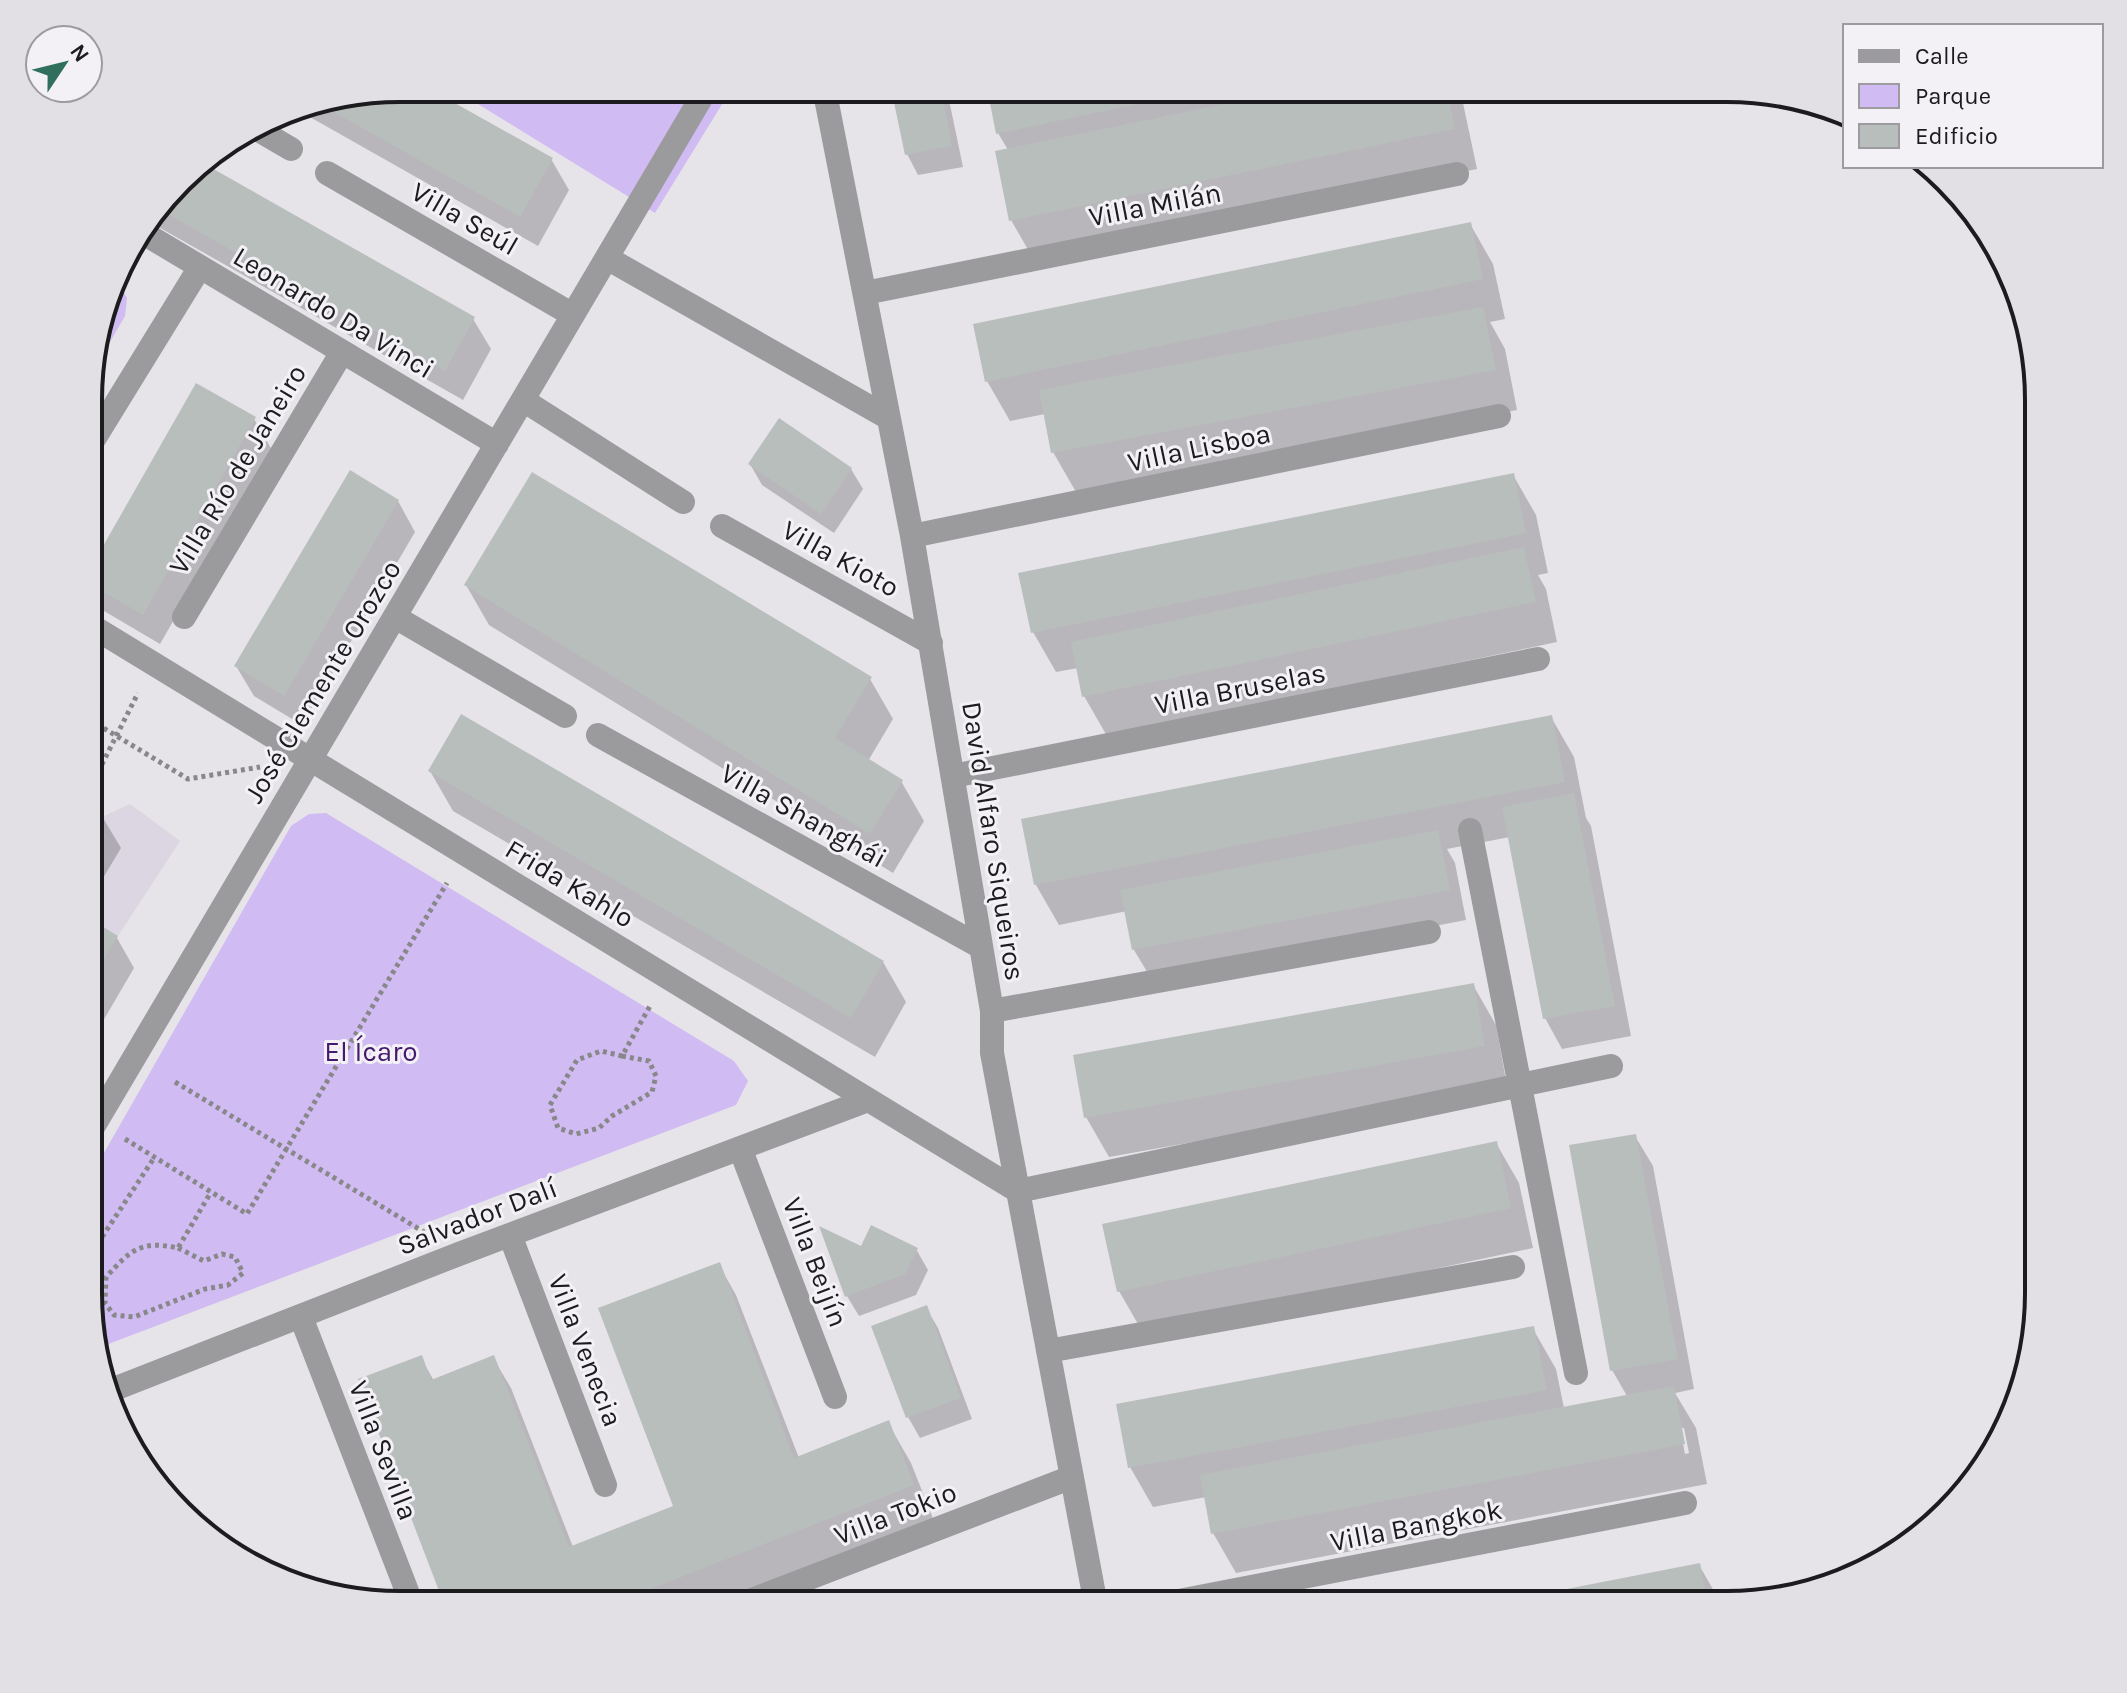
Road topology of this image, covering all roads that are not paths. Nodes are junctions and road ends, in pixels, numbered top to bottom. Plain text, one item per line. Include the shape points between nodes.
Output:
1 (691, 102) edge
2 (827, 102) edge
3 (266, 134) edge
4 (291, 149) dead end
5 (327, 173) dead end
6 (1457, 174) dead end
7 (150, 237) edge
8 (607, 258) junction
9 (200, 267) junction
10 (865, 293) junction
11 (573, 315) junction
12 (342, 352) junction
13 (523, 400) junction
14 (1499, 416) dead end
15 (887, 417) junction
16 (102, 426) edge
17 (497, 444) junction
18 (683, 502) dead end
19 (722, 526) dead end
20 (912, 536) junction
21 (184, 617) dead end
22 (395, 617) junction
23 (102, 632) edge
24 (931, 643) junction
25 (1538, 659) dead end
26 (565, 716) dead end
27 (598, 735) dead end
28 (310, 759) junction
29 (953, 776) junction
30 (1470, 830) dead end
31 (1429, 932) dead end
32 (981, 947) junction
33 (992, 1011) junction
34 (1611, 1066) dead end
35 (1520, 1085) junction
36 (868, 1100) junction
37 (102, 1113) edge
38 (740, 1148) junction
39 (1018, 1191) junction
40 (510, 1235) junction
41 (1513, 1267) dead end
42 (301, 1317) junction
43 (1048, 1351) junction
44 (1576, 1373) dead end
45 (118, 1388) edge
46 (835, 1397) dead end
47 (1072, 1477) junction
48 (605, 1485) dead end
49 (1685, 1503) dead end
50 (407, 1591) edge
51 (775, 1591) edge
52 (1093, 1591) edge
53 (1230, 1591) edge

1 - 8 street, José Clemente Orozco
2 - 10 street, David Alfaro Siqueiros
3 - 4 street
5 - 11 street, Villa Seúl
6 - 10 street, Villa Milán
7 - 9 street, Leonardo Da Vinci
8 - 11 street, José Clemente Orozco
8 - 15 street
9 - 12 street, Leonardo Da Vinci
9 - 16 street
10 - 15 street, David Alfaro Siqueiros
11 - 13 street, José Clemente Orozco
12 - 17 street, Leonardo Da Vinci
12 - 21 street, Villa Río de Janeiro
13 - 17 street, José Clemente Orozco
13 - 18 street
14 - 20 street, Villa Lisboa
15 - 20 street, David Alfaro Siqueiros
17 - 22 street, José Clemente Orozco
19 - 24 street, Villa Kioto
20 - 24 street, David Alfaro Siqueiros
22 - 26 street
22 - 28 street, José Clemente Orozco
23 - 28 street, Frida Kahlo
24 - 29 street, David Alfaro Siqueiros
25 - 29 street, Villa Bruselas
27 - 32 street, Villa Shanghái
28 - 36 street, Frida Kahlo
28 - 37 street, José Clemente Orozco
29 - 32 street, David Alfaro Siqueiros
30 - 35 street
31 - 33 street
32 - 33 street, David Alfaro Siqueiros
33 - 39 street, David Alfaro Siqueiros via 992,1053
34 - 35 street
35 - 39 street
35 - 44 street
36 - 38 street, Salvador Dalí
36 - 39 street, Frida Kahlo
38 - 40 street, Salvador Dalí
38 - 46 street, Villa Beijín
39 - 43 street, David Alfaro Siqueiros
40 - 42 street, Salvador Dalí
40 - 48 street, Villa Venecia
41 - 43 street
42 - 45 street, Salvador Dalí
42 - 50 street, Villa Sevilla
43 - 47 street, David Alfaro Siqueiros
47 - 51 street, Villa Tokio
47 - 52 street, David Alfaro Siqueiros
49 - 53 street, Villa Bangkok

